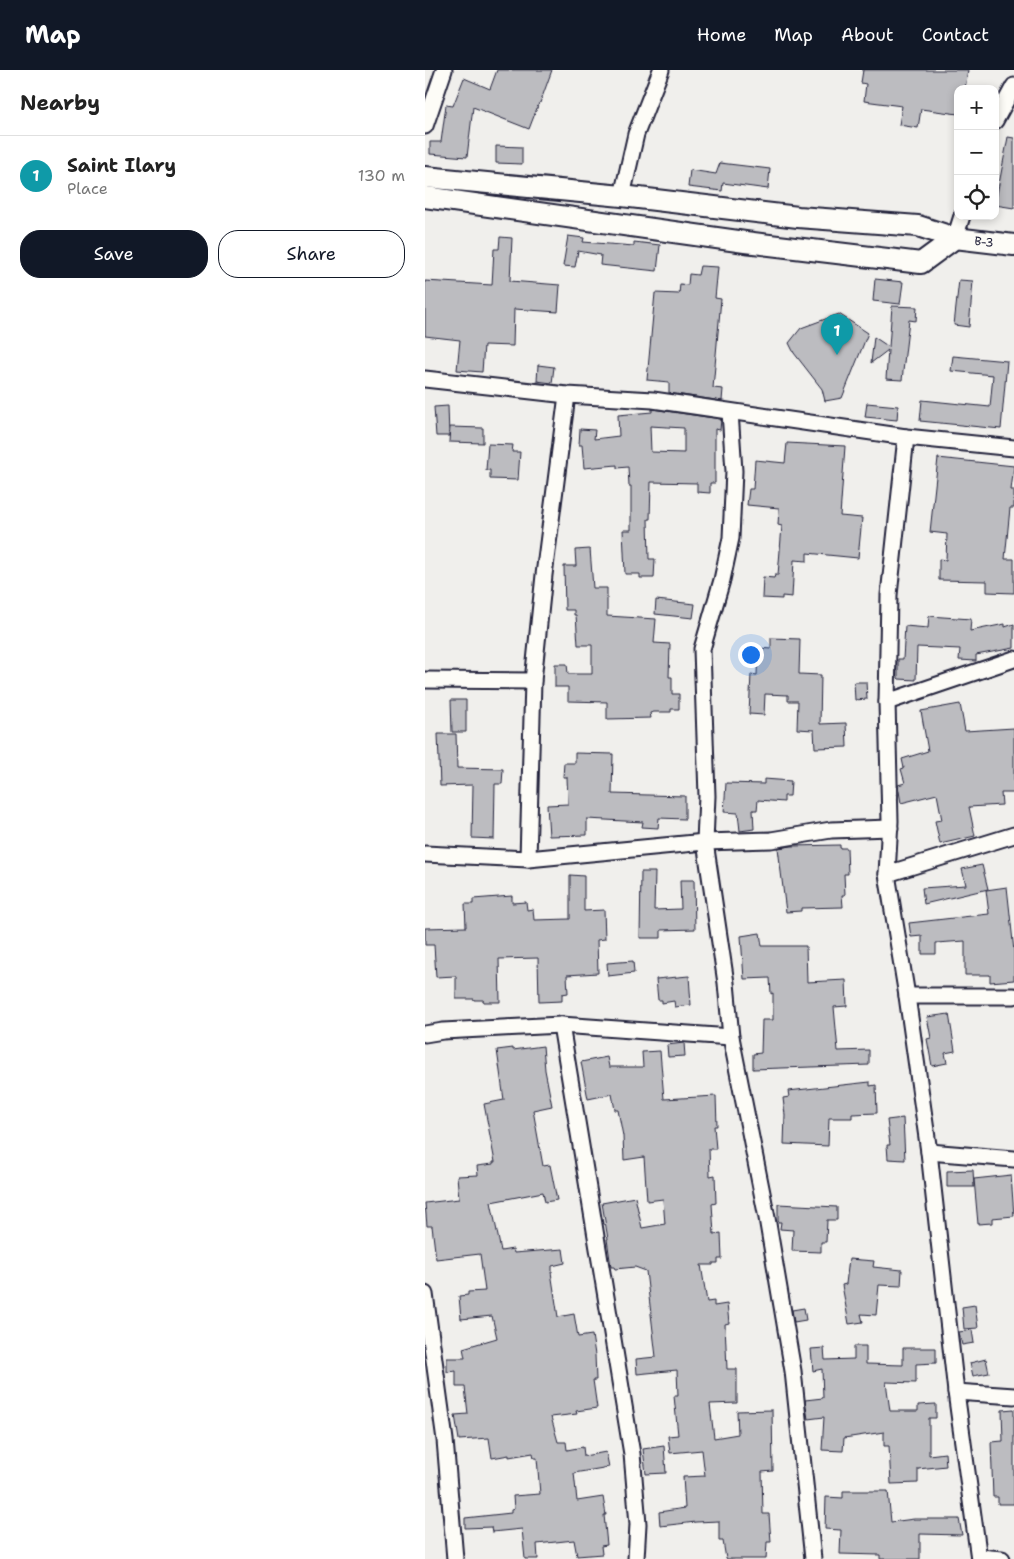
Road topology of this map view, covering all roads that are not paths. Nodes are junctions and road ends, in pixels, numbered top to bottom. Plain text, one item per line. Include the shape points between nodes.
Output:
1 (444, 70) edge
2 (661, 70) edge
3 (1014, 86) edge
4 (999, 114) edge
5 (425, 126) edge
6 (425, 177) edge
7 (622, 196) junction
8 (425, 197) edge
9 (961, 220) edge
10 (955, 238) junction
11 (1014, 245) edge
12 (425, 379) edge
13 (567, 395) junction
14 (731, 412) junction
15 (906, 437) junction
16 (1014, 448) edge
17 (1014, 659) edge
18 (425, 680) edge
19 (533, 682) junction
20 (887, 702) junction
21 (889, 828) junction
22 (1014, 835) edge
23 (705, 842) junction
24 (425, 854) edge
25 (528, 859) junction
26 (887, 874) junction
27 (907, 996) junction
28 (1014, 996) edge
29 (561, 1025) junction
30 (425, 1034) edge
31 (731, 1037) junction
32 (929, 1152) junction
33 (1014, 1159) edge
34 (425, 1294) edge
35 (956, 1392) junction
36 (1014, 1396) edge
37 (979, 1558) edge
38 (455, 1559) edge
39 (636, 1559) edge
40 (813, 1559) edge
41 (1002, 1559) edge

1 - 5 street
2 - 7 street via 636,134
3 - 4 street
6 - 7 main road, B-3
7 - 10 main road, B-3 via 798,217 918,226
8 - 10 main road via 921,263
9 - 10 street
10 - 11 main road, B-3
12 - 13 street
13 - 14 street via 653,400
13 - 19 street via 543,575
14 - 15 street
14 - 23 street via 731,538 702,649 707,796
15 - 16 street
15 - 20 street via 889,595
17 - 20 street
18 - 19 street
19 - 25 street
20 - 21 street
21 - 23 street via 831,830 771,840
21 - 26 street
22 - 26 street
23 - 25 street
23 - 31 street
24 - 25 street
26 - 27 street
27 - 28 street
27 - 32 street
29 - 30 street
29 - 31 street
29 - 39 street via 632,1454 638,1524
31 - 40 street via 793,1371
32 - 33 street
32 - 35 street
34 - 38 street via 445,1440
35 - 36 street
35 - 37 street
37 - 41 street

